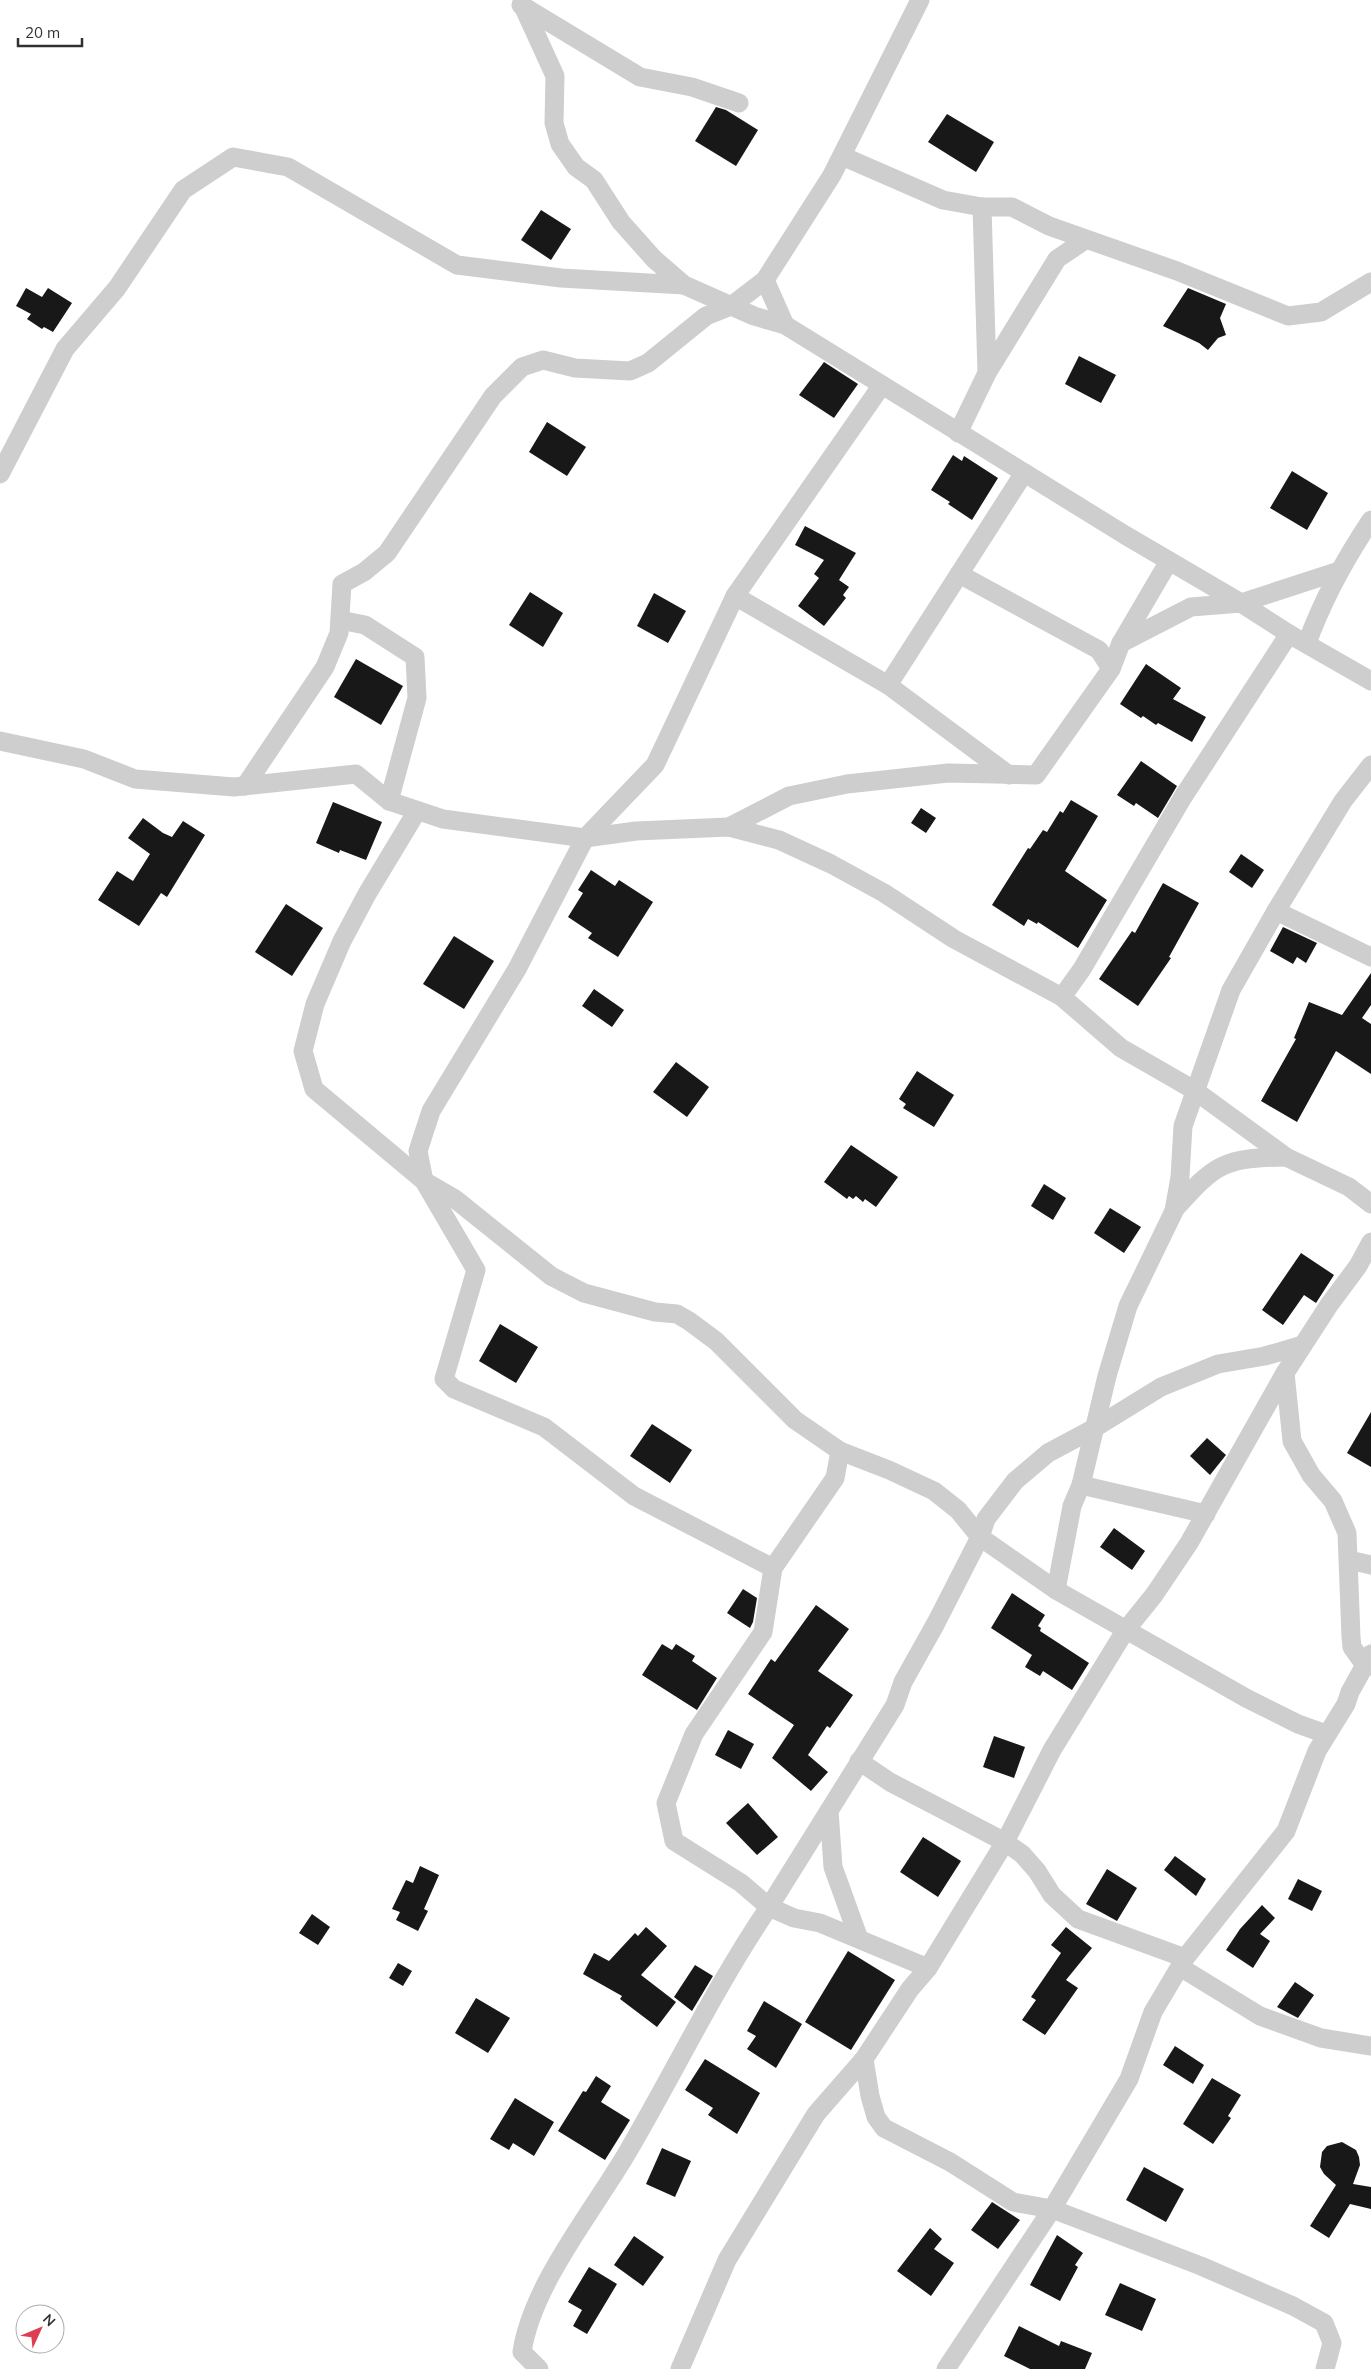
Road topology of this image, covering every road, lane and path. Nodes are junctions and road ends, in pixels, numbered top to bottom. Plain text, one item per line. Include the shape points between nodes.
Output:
1 (920, 0) edge
2 (517, 3) edge
3 (739, 102) dead end
4 (842, 156) junction
5 (982, 207) junction
6 (1086, 240) junction
7 (765, 280) junction
8 (1371, 282) edge
9 (684, 285) junction
10 (731, 306) junction
11 (785, 325) junction
12 (988, 373) junction
13 (882, 386) junction
14 (958, 433) junction
15 (1024, 473) junction
16 (0, 474) edge
17 (1371, 520) edge
18 (1169, 560) junction
19 (1339, 571) junction
20 (959, 574) junction
21 (735, 596) junction
22 (1241, 603) junction
23 (340, 620) junction
24 (1289, 634) junction
25 (1121, 643) junction
26 (1306, 643) junction
27 (1111, 669) junction
28 (1371, 680) edge
29 (888, 685) junction
30 (0, 741) edge
31 (1371, 764) edge
32 (1009, 775) junction
33 (246, 786) junction
34 (389, 801) junction
35 (417, 810) junction
36 (730, 827) junction
37 (585, 838) junction
38 (1276, 911) junction
39 (1371, 957) edge
40 (1062, 997) junction
41 (1194, 1090) junction
42 (1286, 1157) junction
43 (424, 1181) junction
44 (1371, 1204) edge
45 (1174, 1211) junction
46 (1371, 1242) edge
47 (1303, 1346) junction
48 (1285, 1373) junction
49 (1093, 1429) junction
50 (840, 1451) junction
51 (1081, 1485) junction
52 (1206, 1514) junction
53 (980, 1537) junction
54 (1349, 1560) junction
55 (1371, 1565) edge
56 (774, 1568) junction
57 (1056, 1590) junction
58 (1125, 1631) junction
59 (1369, 1661) edge
60 (1326, 1734) junction
61 (859, 1761) junction
62 (828, 1810) junction
63 (1005, 1842) junction
64 (769, 1907) junction
65 (859, 1939) junction
66 (1182, 1962) junction
67 (928, 1968) junction
68 (1371, 2046) edge
69 (864, 2059) junction
70 (1052, 2209) junction
71 (539, 2369) edge
72 (680, 2369) edge
73 (946, 2369) edge
74 (1324, 2369) edge

1 - 4 street
2 - 3 street via 640,77 692,87
2 - 9 street via 555,76 554,122 560,144 576,167 594,180 621,222 654,259
4 - 5 street via 942,200
4 - 7 street
5 - 6 street via 1012,207
5 - 12 street
6 - 8 street via 1177,271 1288,316 1320,312
6 - 12 street via 1058,259
7 - 10 street
7 - 11 street
9 - 10 street
9 - 16 street via 561,278 457,265 288,167 233,157 183,190 117,288 65,349
10 - 11 street
10 - 23 street via 706,316 648,363 630,371 575,368 543,360 522,367 493,396 387,553 364,572 342,584
11 - 13 street
12 - 14 street
13 - 14 street
13 - 21 street
14 - 15 street
15 - 18 street
15 - 20 street
17 - 19 street
18 - 22 street
18 - 25 street
19 - 22 street
19 - 26 street
20 - 27 street via 1099,650
20 - 29 street
21 - 29 street
21 - 37 street via 655,765
22 - 24 street
22 - 25 street via 1191,607
23 - 33 street via 339,633 325,667
23 - 34 street via 364,625 415,657 417,698
24 - 26 street
24 - 40 street via 1183,797 1082,969
25 - 27 street
26 - 28 street
27 - 32 street via 1036,774
29 - 32 street
30 - 33 street via 84,759 135,779 234,788
31 - 38 street via 1343,801
32 - 36 street via 948,773 847,784 789,796
33 - 34 street via 356,774
34 - 35 street
35 - 37 street via 443,819
35 - 43 street via 342,941 315,1004 303,1051 314,1090
36 - 37 street
36 - 40 street via 779,840 831,864 884,893 954,939
37 - 43 street via 518,969 431,1111 418,1150
38 - 39 street
38 - 41 street via 1231,990
40 - 41 street via 1121,1048
41 - 42 street
41 - 45 street via 1183,1126
42 - 44 street via 1349,1187
42 - 45 street via 1227,1162 1212,1171
43 - 50 street via 455,1199 560,1280 584,1293 655,1312 677,1314 689,1321 716,1341 795,1420
43 - 56 street via 476,1270 444,1379 454,1389 544,1427 634,1496
45 - 49 street via 1128,1306
46 - 47 street
47 - 48 street
47 - 49 street via 1218,1364 1160,1387
48 - 52 street
48 - 54 street via 1292,1441 1311,1475 1333,1501 1347,1533
49 - 51 street
49 - 53 street via 1048,1453 1016,1481 986,1518
50 - 53 street via 934,1491 958,1510
50 - 56 street via 835,1478
51 - 52 street
51 - 57 street via 1072,1506
52 - 58 street via 1154,1595
53 - 57 street
53 - 61 street via 903,1682 896,1705
54 - 55 street
54 - 59 street via 1352,1647
56 - 64 street via 763,1632 694,1734 666,1803 674,1841 741,1883
57 - 58 street
58 - 60 street via 1298,1724
58 - 63 street via 1052,1750
59 - 60 street
60 - 66 street via 1286,1831
61 - 62 street
61 - 63 street via 890,1782
62 - 64 street
62 - 65 street via 833,1867
63 - 66 street via 1022,1854 1052,1895 1078,1918
63 - 67 street
64 - 65 street
64 - 71 street via 746,1941 627,2154 545,2285 526,2329 522,2352
65 - 67 street
66 - 68 street via 1260,2016 1321,2038
66 - 70 street via 1152,2012 1129,2079
67 - 69 street via 910,1989
69 - 70 street via 876,2117 884,2128 950,2162 1013,2202
69 - 72 street via 816,2114 727,2260
70 - 73 street
70 - 74 street via 1201,2266 1294,2306 1324,2323 1332,2343

